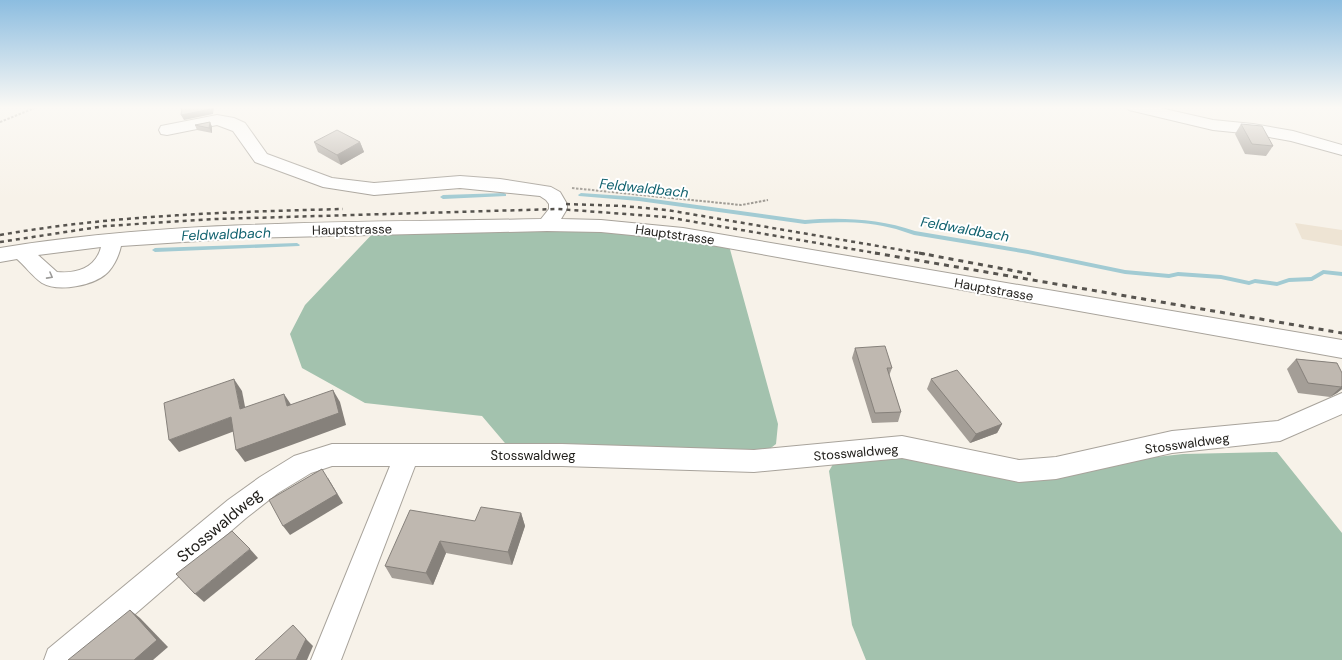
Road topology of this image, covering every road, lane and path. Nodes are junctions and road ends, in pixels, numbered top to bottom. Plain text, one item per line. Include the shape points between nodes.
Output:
1 (247, 138) edge
2 (1299, 138) edge
3 (1342, 150) edge
4 (553, 196) junction
5 (768, 200) dead end
6 (547, 225) junction
7 (112, 239) junction
8 (21, 251) junction
9 (0, 255) edge
10 (1342, 349) edge
11 (1342, 403) edge
12 (407, 454) junction
13 (59, 660) edge
14 (326, 660) edge

1 - 4 street via 261,158 329,183 374,189 460,182 545,191
2 - 3 street
4 - 5 path via 564,187 741,206
4 - 6 street via 558,209
6 - 7 street, Hauptstrasse via 227,232
6 - 10 street, Hauptstrasse via 601,226 683,234
7 - 8 street, Hauptstrasse
8 -> 7 street via 50,278 70,280 85,276 103,264 107,260
8 - 9 street, Hauptstrasse
11 - 12 street, Stosswaldweg via 1280,431 1172,442 1056,468 1019,471 902,448 754,461 562,455
12 - 13 street, Stosswaldweg via 332,455 303,464 237,509
12 - 14 street

